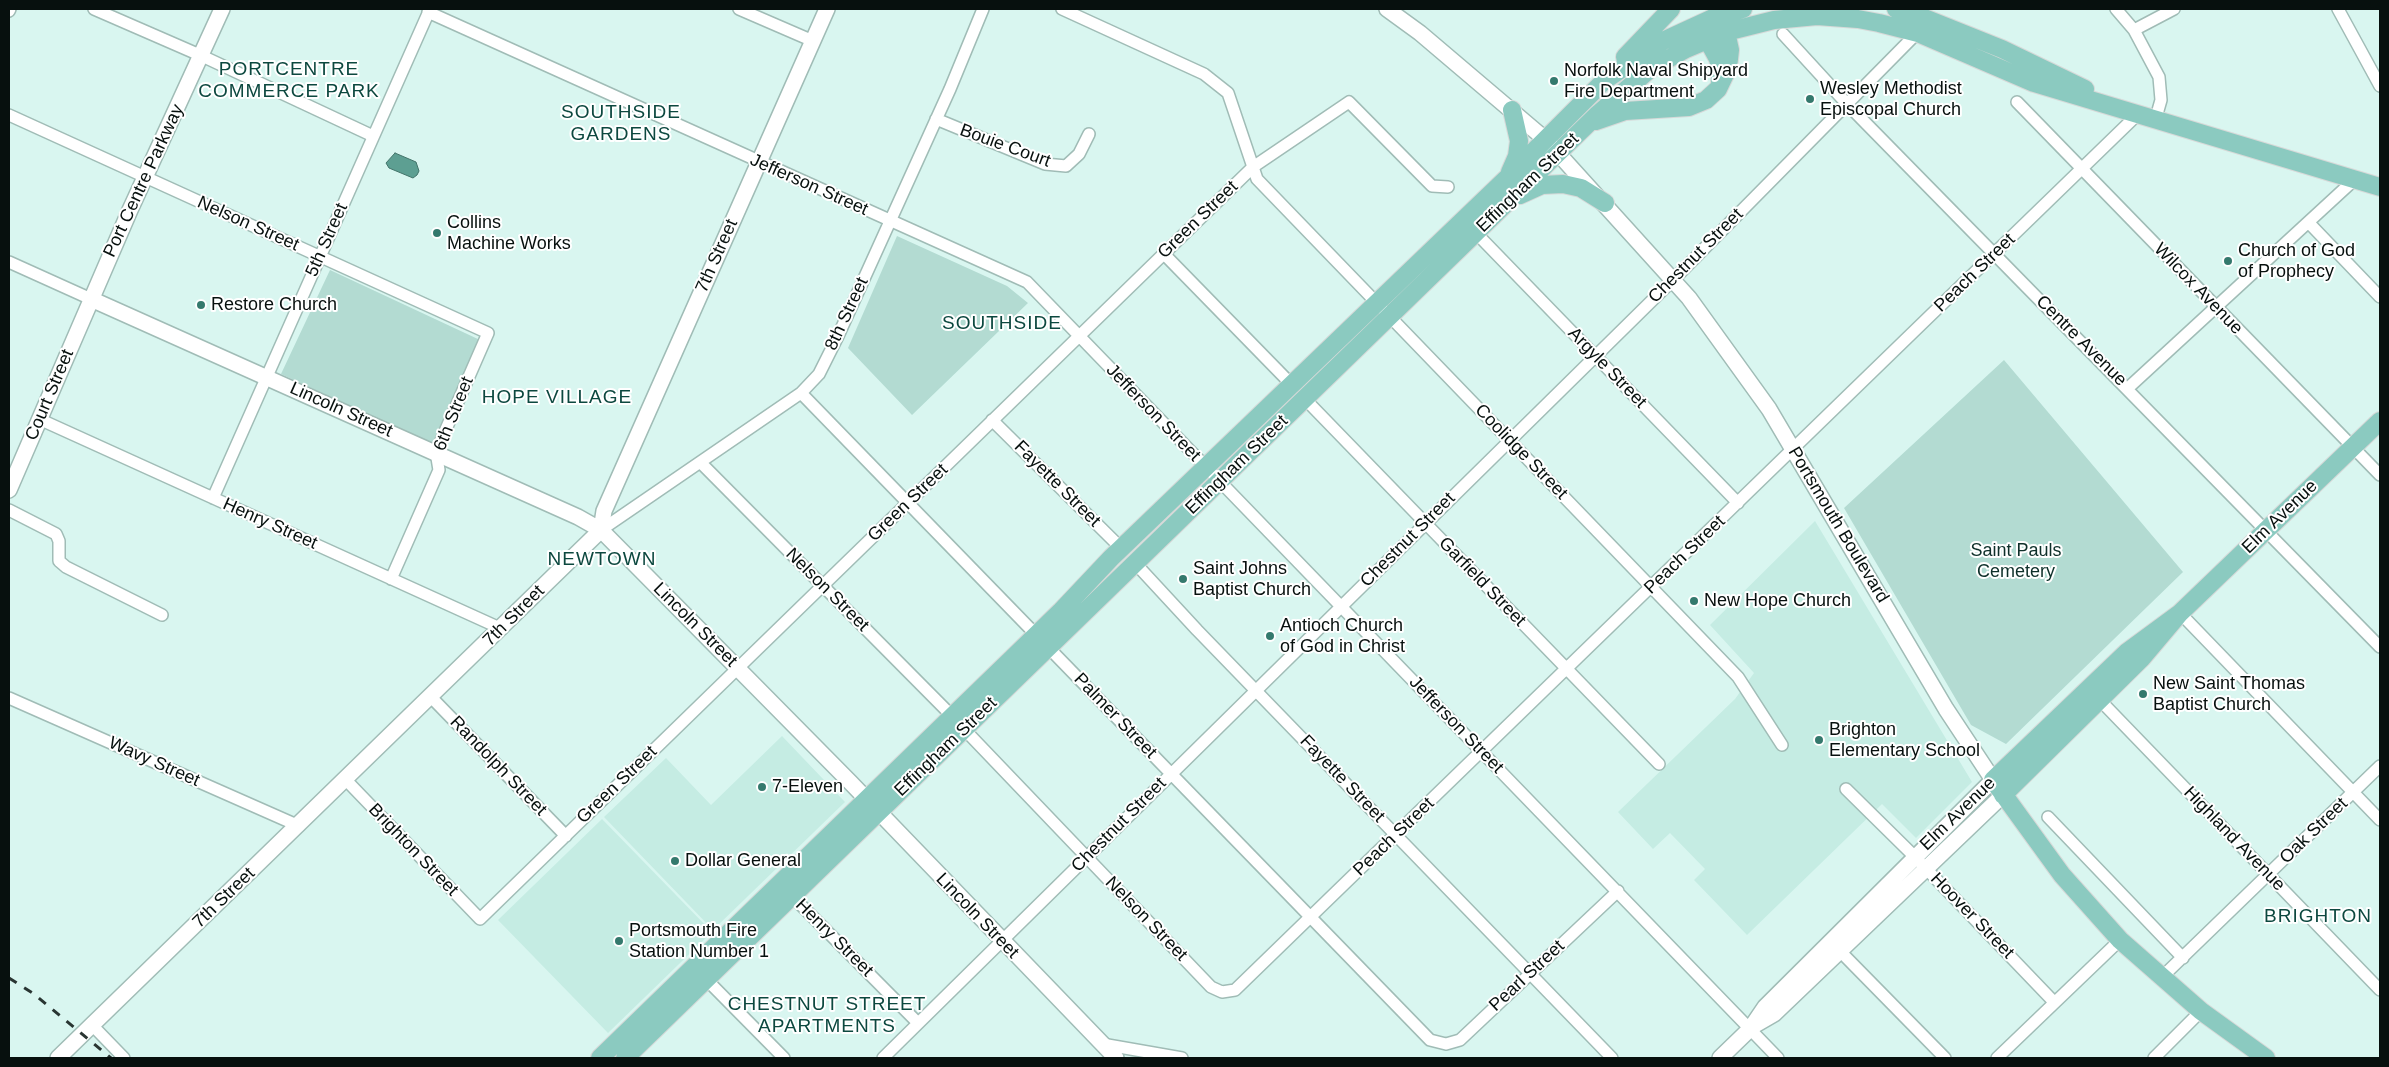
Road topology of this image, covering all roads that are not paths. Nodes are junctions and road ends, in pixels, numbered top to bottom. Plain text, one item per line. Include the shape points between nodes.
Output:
1 (94, 9) edge
2 (222, 9) edge
3 (739, 9) edge
4 (827, 9) edge
5 (983, 9) edge
6 (1062, 9) edge
7 (1387, 9) edge
8 (1671, 9) edge
9 (1744, 9) edge
10 (1896, 9) edge
11 (2116, 9) edge
12 (2174, 9) edge
13 (2338, 9) edge
14 (429, 10) edge
15 (1717, 18) edge
16 (1930, 20) junction
17 (1686, 30) junction
18 (2134, 30) junction
19 (1918, 33) junction
20 (1783, 34) dead end
21 (1707, 39) junction
22 (813, 41) junction
23 (202, 56) junction
24 (1605, 80) junction
25 (2380, 86) edge
26 (1720, 87) junction
27 (2017, 102) dead end
28 (1848, 105) junction
29 (1512, 110) junction
30 (2138, 114) junction
31 (9, 115) edge
32 (936, 119) junction
33 (2155, 121) junction
34 (1089, 134) dead end
35 (373, 136) junction
36 (1576, 136) junction
37 (1546, 140) junction
38 (1558, 153) junction
39 (759, 162) junction
40 (1253, 167) junction
41 (2082, 169) junction
42 (146, 177) junction
43 (1507, 178) junction
44 (2354, 180) junction
45 (1448, 187) dead end
46 (2380, 187) edge
47 (1509, 200) junction
48 (1605, 203) junction
49 (890, 222) junction
50 (2308, 223) junction
51 (1476, 233) junction
52 (1164, 254) junction
53 (1995, 254) junction
54 (320, 256) junction
55 (9, 262) edge
56 (1673, 279) junction
57 (2380, 297) edge
58 (91, 299) junction
59 (1377, 303) junction
60 (2216, 308) junction
61 (1391, 318) junction
62 (488, 333) joint
63 (1078, 337) junction
64 (1595, 356) junction
65 (267, 377) junction
66 (1292, 385) junction
67 (2128, 388) junction
68 (801, 393) junction
69 (1305, 399) junction
70 (39, 419) junction
71 (992, 420) junction
72 (2380, 421) edge
73 (1509, 440) junction
74 (2353, 447) junction
75 (1794, 450) junction
76 (436, 452) junction
77 (701, 462) junction
78 (1206, 468) junction
79 (2380, 475) edge
80 (1219, 481) junction
81 (9, 490) edge
82 (213, 498) junction
83 (908, 502) junction
84 (1738, 503) junction
85 (9, 510) edge
86 (1425, 524) junction
87 (601, 530) junction
88 (2267, 531) junction
89 (1121, 548) junction
90 (1135, 563) junction
91 (391, 579) junction
92 (822, 586) junction
93 (1652, 587) junction
94 (1341, 607) junction
95 (2180, 613) junction
96 (162, 614) dead end
97 (502, 629) junction
98 (1042, 641) junction
99 (2380, 647) edge
100 (738, 668) junction
101 (1568, 669) junction
102 (1256, 690) junction
103 (2094, 694) junction
104 (431, 697) junction
105 (9, 698) edge
106 (958, 723) junction
107 (1782, 745) dead end
108 (1482, 752) junction
109 (1659, 764) dead end
110 (2380, 766) edge
111 (1171, 774) junction
112 (346, 780) junction
113 (1993, 780) junction
114 (1846, 789) dead end
115 (2353, 793) junction
116 (2003, 795) junction
117 (872, 806) junction
118 (2048, 817) dead end
119 (2380, 820) edge
120 (299, 826) junction
121 (1396, 835) junction
122 (566, 836) junction
123 (1914, 856) junction
124 (1086, 857) junction
125 (1927, 869) junction
126 (2269, 875) junction
127 (1618, 891) junction
128 (792, 896) junction
129 (1310, 918) junction
130 (480, 919) joint
131 (2120, 940) junction
132 (1001, 941) junction
133 (1835, 947) junction
134 (2183, 958) junction
135 (700, 973) junction
136 (1530, 974) junction
137 (2161, 978) junction
138 (2380, 990) edge
139 (1229, 992) joint
140 (2054, 1002) junction
141 (2200, 1011) junction
142 (918, 1023) junction
143 (93, 1026) junction
144 (1750, 1029) junction
145 (1430, 1040) joint
146 (1102, 1044) junction
147 (60, 1057) edge
148 (124, 1058) edge
149 (600, 1058) edge
150 (625, 1058) edge
151 (784, 1058) edge
152 (883, 1058) edge
153 (1116, 1058) edge
154 (1182, 1058) edge
155 (1612, 1058) edge
156 (1720, 1058) edge
157 (1778, 1058) edge
158 (1945, 1058) edge
159 (1997, 1058) edge
160 (2154, 1058) edge
161 (2266, 1058) edge

1 - 23 street
2 - 23 street, Port Centre Parkway
3 - 22 street
4 - 22 street, 7th Street
5 - 32 street, 8th Street
6 - 40 street, Coolidge Street via 1204,74 1228,93
7 - 29 street, Portsmouth Boulevard
8 - 24 main road
9 - 15 main road, Effingham Street
10 - 16 main road
11 - 18 street
12 - 18 street
13 - 25 street
14 - 35 street, 5th Street
14 - 39 street, Jefferson Street
15 - 17 main road, Effingham Street
15 - 19 main road, Effingham Street via 1751,25 1795,18 1838,17
15 - 21 main road, Effingham Street
15 - 26 main road via 1730,60
16 - 19 street, Chestnut Street
16 - 30 main road via 2002,49
17 - 21 main road via 1698,32
17 - 24 main road, Effingham Street via 1647,51
18 - 33 street via 2161,85
19 - 28 street, Chestnut Street
19 - 30 main road, Effingham Street via 2034,83
20 - 28 street, Centre Avenue
21 - 26 main road via 1720,65
21 - 36 main road, Effingham Street via 1650,69
22 - 39 street, 7th Street
23 - 35 street
23 - 42 street, Port Centre Parkway
24 - 37 main road, Effingham Street
26 - 36 main road via 1698,104 1616,113
27 - 41 street, Wilcox Avenue
28 - 53 street, Centre Avenue
28 - 56 street, Chestnut Street
29 - 37 street, Portsmouth Boulevard
29 - 43 main road via 1518,141
30 - 33 main road
30 - 41 street, Peach Street
31 - 42 street, Nelson Street
32 - 34 street, Bouie Court via 1045,164 1066,166 1079,154
32 - 49 street, 8th Street
33 - 44 main road
35 - 54 street, 5th Street
36 - 38 main road, Effingham Street
37 - 38 street, Portsmouth Boulevard
37 - 43 main road, Effingham Street
38 - 47 main road, Effingham Street
38 - 48 street, Portsmouth Boulevard
39 - 49 street, Jefferson Street
39 - 87 street, 7th Street via 604,511
40 - 45 street, Green Street via 1349,102 1432,186
40 - 52 street, Green Street
40 - 59 street, Coolidge Street via 1257,179
41 - 53 street, Peach Street
41 - 60 street, Wilcox Avenue
42 - 54 street, Nelson Street
42 - 58 street, Port Centre Parkway
43 - 59 main road, Effingham Street
44 - 46 main road
44 - 50 street
47 - 48 main road via 1556,183 1580,188
47 - 51 main road, Effingham Street
48 - 56 street, Portsmouth Boulevard
49 - 63 street, Jefferson Street via 1027,282
49 - 68 street, 8th Street via 819,374
50 - 57 street
50 - 60 street
51 - 61 main road, Effingham Street
51 - 64 street, Argyle Street
52 - 63 street, Green Street
52 - 66 street
53 - 67 street, Centre Avenue
53 - 75 street, Peach Street
54 - 62 street, Nelson Street
54 - 65 street, 5th Street
55 - 58 street, Lincoln Street
56 - 64 street, Chestnut Street
56 - 75 street, Portsmouth Boulevard via 1747,376
58 - 65 street, Lincoln Street
58 - 70 street, Court Street
59 - 61 street, Coolidge Street
59 - 66 main road, Effingham Street
60 - 67 street
60 - 74 street, Wilcox Avenue
61 - 69 main road, Effingham Street
61 - 73 street, Coolidge Street
62 - 76 street, 6th Street
63 - 71 street, Green Street
63 - 78 street, Jefferson Street
64 - 73 street, Chestnut Street
64 - 84 street, Argyle Street
65 - 76 street, Lincoln Street
65 - 82 street, 5th Street
66 - 78 main road, Effingham Street
67 - 88 street, Centre Avenue
68 - 77 street, 8th Street
68 - 83 street, Palmer Street
69 - 80 main road, Effingham Street
69 - 86 street, Garfield Street
70 - 81 street, Court Street
70 - 82 street, Henry Street
71 - 83 street, Green Street
71 - 89 street, Fayette Street
72 - 74 main road, Elm Avenue
73 - 86 street, Chestnut Street
73 - 93 street, Coolidge Street
74 - 79 street, Wilcox Avenue
74 - 88 main road, Elm Avenue
75 - 84 street, Peach Street
75 - 113 street, Portsmouth Boulevard via 1946,709
76 - 87 street, Lincoln Street
76 - 91 street, 6th Street via 439,470
77 - 87 street, 8th Street
77 - 92 street, Nelson Street
78 - 80 street, Jefferson Street
78 - 89 main road, Effingham Street
80 - 90 main road, Effingham Street
80 - 94 street, Jefferson Street
82 - 91 street, Henry Street
83 - 92 street, Green Street
83 - 98 street, Palmer Street
84 - 93 street, Peach Street
85 - 96 street via 56,534 59,561 66,567
86 - 94 street, Chestnut Street
86 - 101 street, Garfield Street
87 - 97 street, 7th Street
87 - 100 street, Lincoln Street
88 - 95 main road, Elm Avenue
88 - 99 street, Centre Avenue
89 - 98 main road, Effingham Street
90 - 98 main road, Effingham Street
90 - 102 street, Fayette Street
91 - 97 street, Henry Street
92 - 100 street, Green Street
92 - 106 street, Nelson Street
93 - 101 street, Peach Street
93 - 107 street, Coolidge Street via 1744,684
94 - 102 street, Chestnut Street
94 - 108 street, Jefferson Street
95 - 103 main road, Elm Avenue via 2127,652
95 - 115 street
97 - 104 street, 7th Street
98 - 106 main road, Effingham Street
98 - 111 street, Palmer Street
100 - 117 street, Lincoln Street
100 - 122 street, Green Street
101 - 108 street, Peach Street
101 - 109 street, Garfield Street
102 - 111 street, Chestnut Street
102 - 121 street, Fayette Street
103 - 113 main road, Elm Avenue
103 - 116 main road, Elm Avenue
103 - 126 street, Highland Avenue
104 - 112 street, 7th Street
104 - 122 street, Randolph Street
105 - 120 street, Wavy Street
106 - 117 main road, Effingham Street
106 - 124 street, Nelson Street
108 - 121 street, Peach Street
108 - 127 street, Jefferson Street
110 - 115 street, Oak Street
111 - 124 street, Chestnut Street
111 - 129 street, Palmer Street
112 - 120 street, 7th Street
112 - 130 street, Brighton Street
113 - 116 main road, Portsmouth Boulevard
113 - 123 street, Elm Avenue
114 - 123 street, Hoover Street
115 - 119 street
115 - 126 street, Oak Street
116 - 125 street, Elm Avenue
116 - 131 main road, Portsmouth Boulevard via 2062,875
117 - 128 main road, Effingham Street
117 - 132 street, Lincoln Street
117 - 135 main road, Effingham Street
118 - 134 street
120 - 143 street, 7th Street
121 - 129 street, Peach Street
121 - 136 street, Fayette Street
122 - 130 street, Green Street
123 - 125 street, Hoover Street
123 - 133 street, Elm Avenue
124 - 132 street, Chestnut Street
124 - 139 street, Nelson Street via 1211,987
125 - 133 street, Elm Avenue
125 - 140 street, Hoover Street
126 - 134 street, Oak Street
126 - 138 street, Highland Avenue
127 - 136 street, Pearl Street
127 - 144 street, Jefferson Street
128 - 135 main road, Effingham Street
128 - 142 street, Henry Street
129 - 139 street, Peach Street via 1235,990
129 - 145 street, Palmer Street
131 - 137 main road, Portsmouth Boulevard
131 - 140 street
132 - 142 street, Chestnut Street
132 - 146 street, Lincoln Street
133 - 144 street, Elm Avenue via 1774,1014
133 - 158 street
134 - 137 street, Oak Street
135 - 149 main road, Effingham Street
135 - 150 main road, Effingham Street
135 - 151 street
136 - 145 street, Pearl Street via 1460,1040 1446,1044
136 - 155 street, Fayette Street
137 - 141 main road, Portsmouth Boulevard
140 - 159 street
141 - 160 street
141 - 161 main road, Portsmouth Boulevard
142 - 152 street, Chestnut Street
143 - 147 street, 7th Street
143 - 148 street
144 - 156 street, Elm Avenue
144 - 157 street, Jefferson Street
146 - 153 street, Lincoln Street
146 - 154 street

